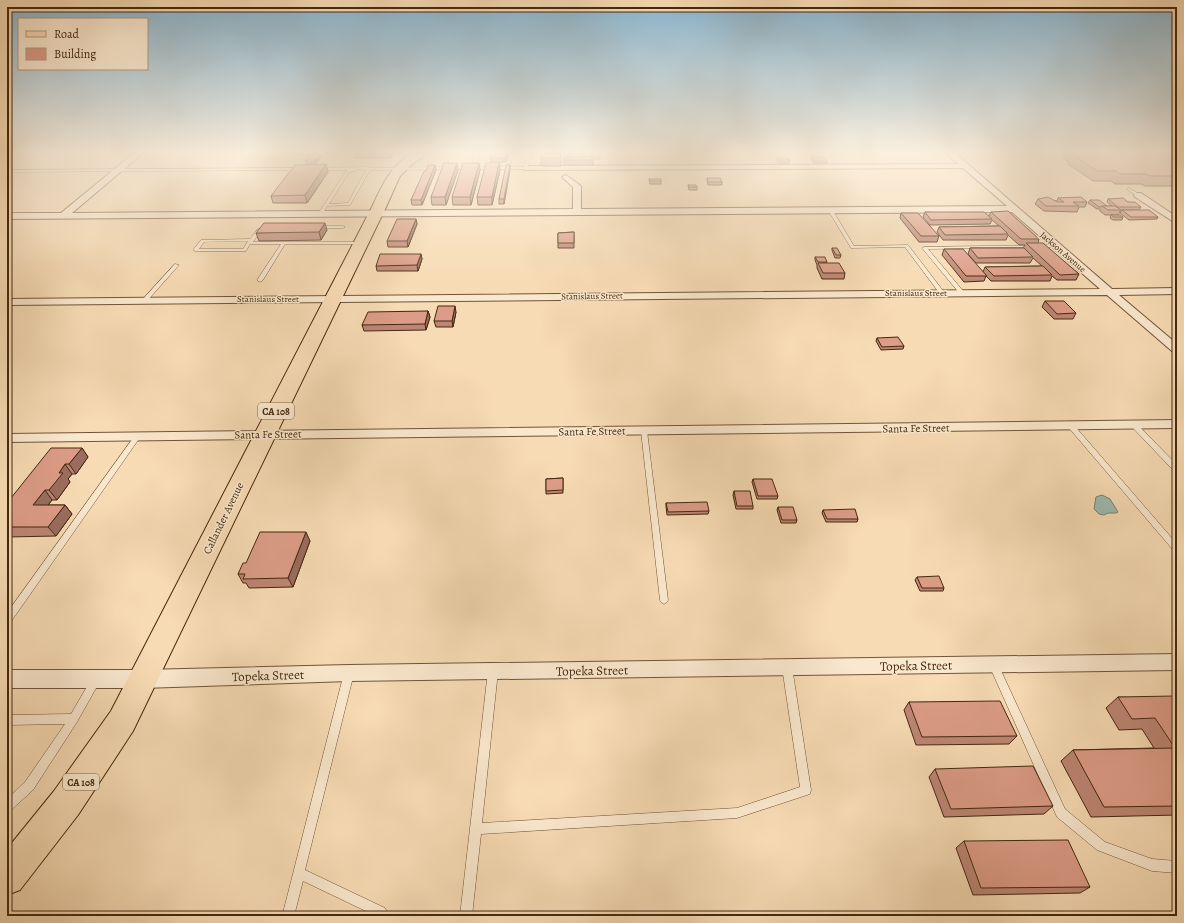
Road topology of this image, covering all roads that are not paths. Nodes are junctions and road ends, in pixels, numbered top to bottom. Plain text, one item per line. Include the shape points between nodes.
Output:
1 (87, 196) edge
2 (332, 196) edge
3 (353, 196) edge
4 (383, 196) edge
5 (577, 196) edge
6 (1000, 196) edge
7 (1140, 196) edge
8 (326, 205) junction
9 (1014, 208) junction
10 (830, 210) junction
11 (578, 212) junction
12 (375, 213) junction
13 (320, 214) junction
14 (7, 216) edge
15 (64, 216) junction
16 (1177, 221) edge
17 (343, 227) dead end
18 (312, 228) edge
19 (267, 229) edge
20 (251, 242) junction
21 (284, 243) junction
22 (360, 243) junction
23 (1056, 246) junction
24 (177, 265) dead end
25 (260, 280) dead end
26 (1109, 291) junction
27 (1177, 291) edge
28 (942, 293) junction
29 (962, 293) junction
30 (333, 298) junction
31 (145, 300) junction
32 (7, 302) edge
33 (1177, 350) edge
34 (1177, 424) edge
35 (1134, 425) junction
36 (1071, 426) junction
37 (644, 431) junction
38 (264, 434) junction
39 (138, 436) junction
40 (7, 438) edge
41 (1177, 469) edge
42 (1177, 549) edge
43 (664, 600) dead end
44 (7, 620) edge
45 (1177, 662) edge
46 (994, 664) junction
47 (787, 667) junction
48 (493, 671) junction
49 (349, 673) junction
50 (97, 678) junction
51 (7, 679) edge
52 (143, 679) junction
53 (74, 719) junction
54 (7, 720) edge
55 (7, 806) edge
56 (476, 829) junction
57 (1177, 867) edge
58 (299, 873) junction
59 (7, 877) edge
60 (289, 913) dead end
61 (380, 916) edge
62 (466, 916) edge

1 - 15 street
2 - 8 lane
3 - 8 lane via 349,204
4 - 12 main road, Callander Avenue / CA 108
5 - 11 street
6 - 9 street, Jackson Avenue
7 - 16 street
8 - 13 lane
9 - 10 street
9 - 23 street, Jackson Avenue
10 - 11 street
10 - 28 lane via 853,247 906,246
11 - 12 street
12 - 13 street
12 - 22 main road, Callander Avenue / CA 108
13 - 15 street
14 - 15 street
17 - 18 lane
19 - 20 lane via 260,230
20 - 20 lane via 244,250 195,250 203,241
20 - 21 lane
21 - 22 lane
21 - 25 lane
22 - 30 main road, Callander Avenue / CA 108
23 - 26 street, Jackson Avenue
23 - 29 lane via 924,248
24 - 31 lane
26 - 27 street, Stanislaus Street
26 - 29 street, Stanislaus Street
26 - 33 street, Jackson Avenue
28 - 29 street, Stanislaus Street
28 - 30 street, Stanislaus Street
30 - 31 street, Stanislaus Street
30 - 38 main road, Callander Avenue / CA 108
31 - 32 street, Stanislaus Street
34 - 35 street, Santa Fe Street
35 - 36 street, Santa Fe Street
35 - 41 lane
36 - 37 street, Santa Fe Street
36 - 42 lane
37 - 38 street, Santa Fe Street
37 - 43 lane
38 - 39 street, Santa Fe Street
38 - 52 main road, Callander Avenue / CA 108
39 - 40 street, Santa Fe Street
39 - 44 lane
45 - 46 street, Topeka Street
46 - 47 street, Topeka Street
46 - 57 lane via 1061,813 1101,846 1152,865
47 - 48 street, Topeka Street
47 - 56 lane via 806,790 737,813
48 - 49 street, Topeka Street
48 - 56 lane
49 - 52 street, Topeka Street
49 - 58 lane
50 - 51 street, Topeka Street
50 - 52 street, Topeka Street
50 - 53 lane
52 - 59 main road, Callander Avenue / CA 108 via 122,721 66,803
53 - 54 lane
53 - 55 lane via 29,786
56 - 62 lane
58 - 60 lane
58 - 61 lane via 381,912

